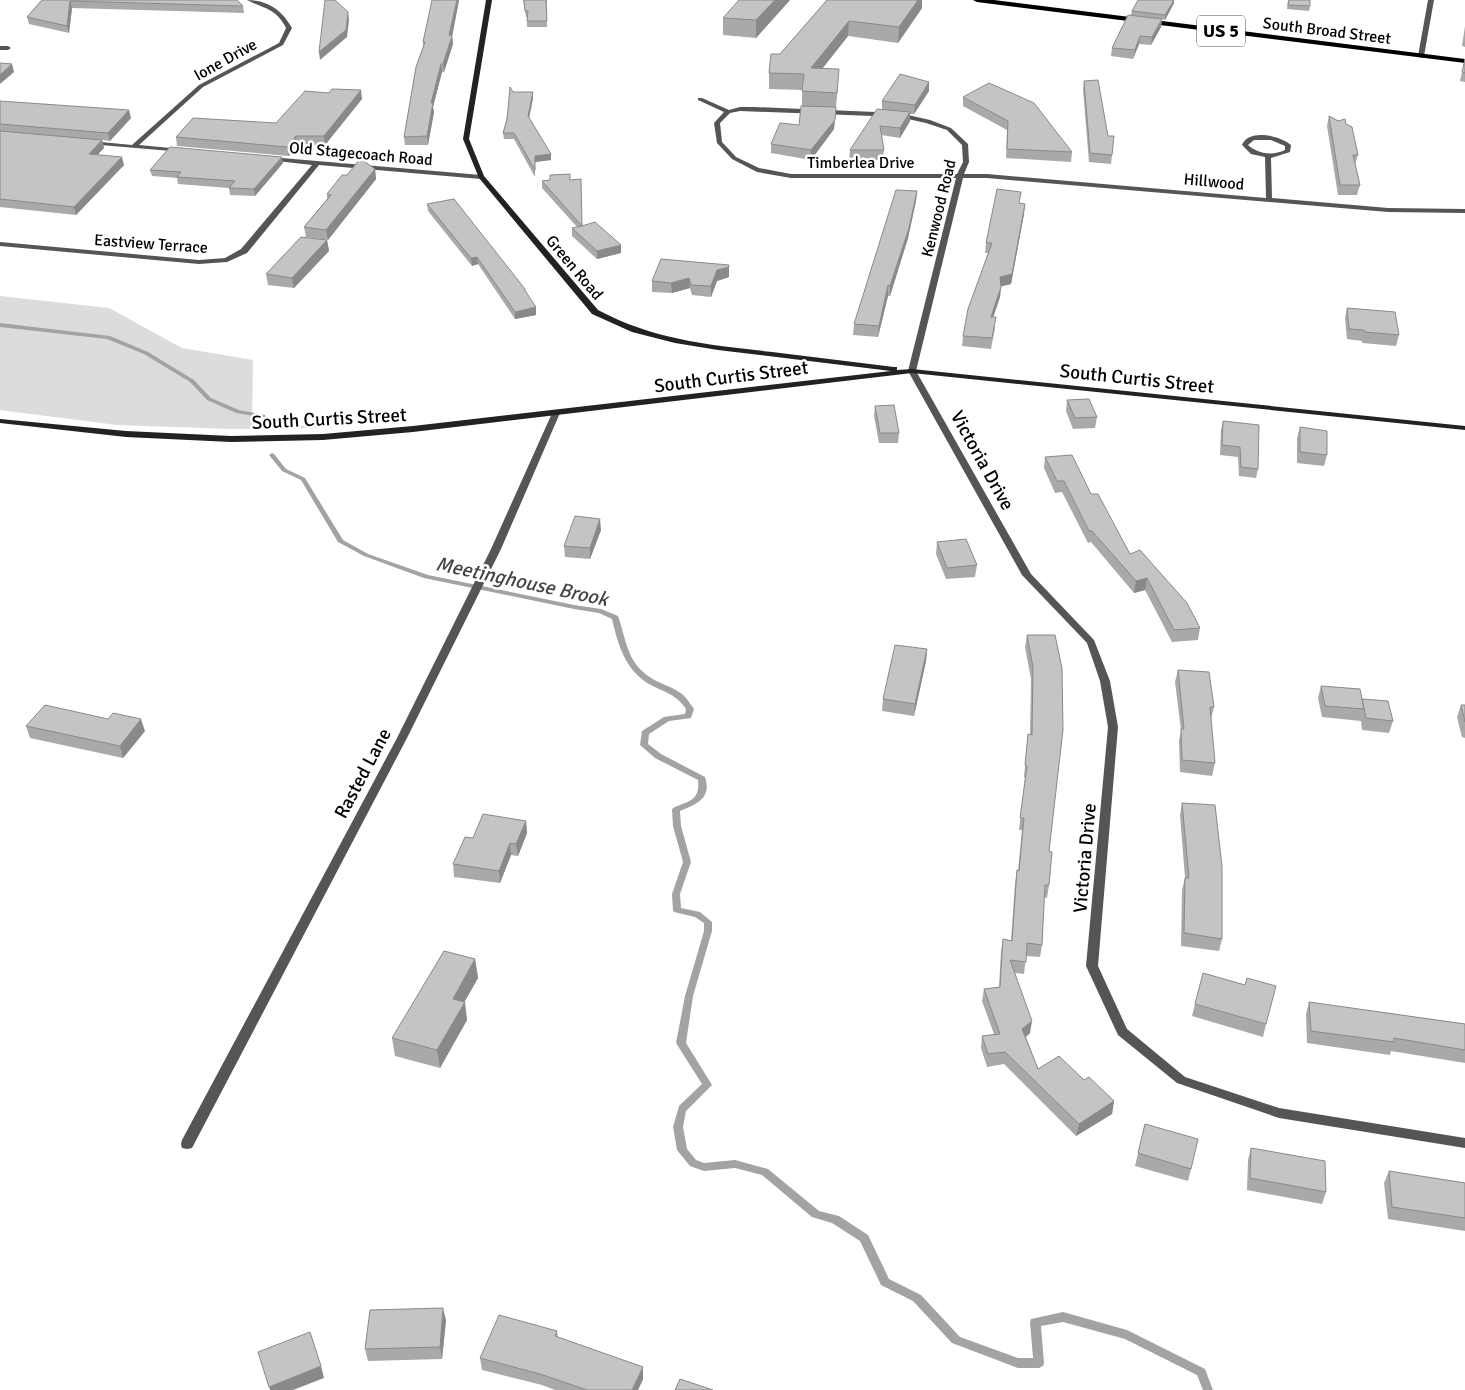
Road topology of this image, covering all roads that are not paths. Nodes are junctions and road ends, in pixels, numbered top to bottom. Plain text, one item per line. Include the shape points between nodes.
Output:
1 (250, 0) edge
2 (489, 0) edge
3 (977, 0) edge
4 (1431, 0) edge
5 (0, 48) edge
6 (8, 48) dead end
7 (1421, 56) junction
8 (1465, 61) edge
9 (700, 99) dead end
10 (728, 112) junction
11 (86, 142) edge
12 (134, 147) junction
13 (191, 152) edge
14 (1268, 155) junction
15 (259, 158) edge
16 (316, 163) junction
17 (960, 176) junction
18 (481, 178) junction
19 (1269, 200) junction
20 (1465, 211) edge
21 (0, 244) edge
22 (912, 371) junction
23 (556, 413) junction
24 (0, 420) edge
25 (1465, 428) edge
26 (1465, 1143) edge
27 (187, 1144) dead end

1 - 12 street, Ione Drive via 264,3 284,17 289,28 281,44 201,86
2 - 18 street, Green Road via 466,139
3 - 7 main road, South Broad Street / US 5
4 - 7 street
5 - 6 street
7 - 8 main road, South Broad Street / US 5
9 - 10 street
10 - 17 street, Kenwood Road via 756,109 899,115 928,121 949,130 965,144 966,162
10 - 17 street, Timberlea Drive via 717,123 719,142 734,158 757,170 792,176
11 - 12 street
12 - 13 street
14 - 14 street via 1285,153 1288,145 1266,138 1253,138 1246,142 1252,151
14 - 19 street
15 - 16 street, Old Stagecoach Road
16 - 18 street, Old Stagecoach Road
16 - 21 street, Eastview Terrace via 244,251 227,260 199,262
17 - 19 street, Hillwood
17 - 22 street, Kenwood Road
18 - 22 street, Green Road via 595,312 616,324 686,344
19 - 20 street, Hillwood via 1388,210
22 - 23 street, South Curtis Street
22 - 25 street, South Curtis Street
22 - 26 street, Victoria Drive via 1028,575 1092,642 1105,681 1112,727 1092,966 1122,1032 1181,1080 1279,1113
23 - 24 street, South Curtis Street via 413,429 267,439 126,434
23 - 27 street, Rasted Lane via 482,578 402,738

